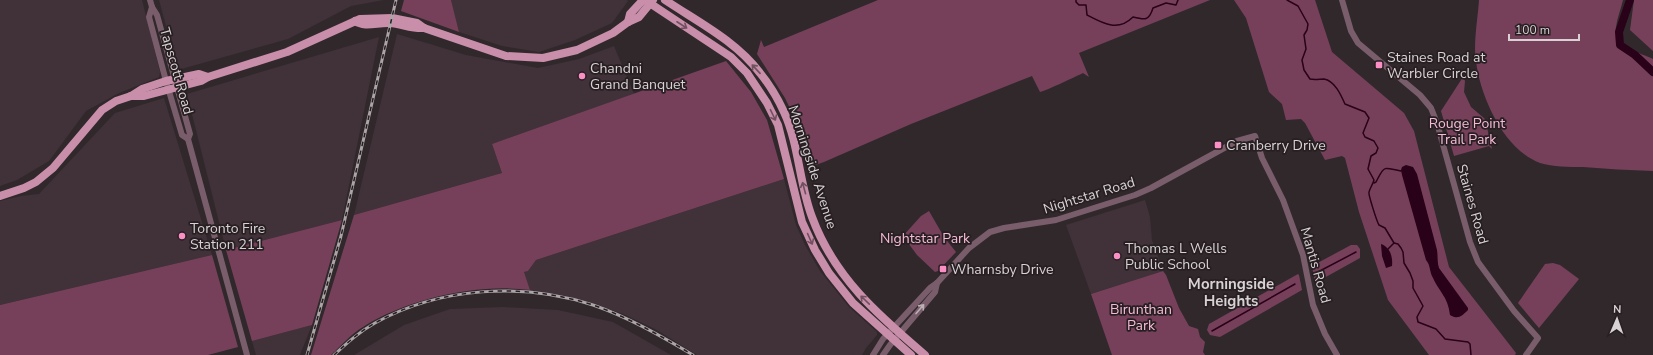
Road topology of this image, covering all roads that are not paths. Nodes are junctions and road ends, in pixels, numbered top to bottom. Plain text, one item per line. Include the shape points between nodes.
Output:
1 (150, 0) edge
2 (665, 0) edge
3 (1342, 0) edge
4 (648, 1) edge
5 (171, 84) junction
6 (1255, 136) joint
7 (0, 196) edge
8 (896, 330) junction
9 (890, 337) junction
10 (247, 355) edge
11 (873, 355) edge
12 (883, 355) edge
13 (911, 355) edge
14 (925, 355) edge
15 (1337, 355) edge
16 (1526, 355) edge

1 - 5 street, Tapscott Road via 152,7 149,17
8 -> 2 main road, Morningside Avenue via 860,296 825,246 812,216 784,112 760,73 743,55 714,32
3 - 16 street, Staines Road via 1351,31 1358,43 1420,94 1431,108 1438,123 1470,242 1478,262 1514,311 1538,338
4 - 5 main road via 639,17 612,33 577,50 543,58 506,56 424,28 415,29 388,23 360,25 355,21 287,52 201,81
4 -> 9 main road, Morningside Avenue via 731,57 747,73 778,125 802,222 815,250 829,273 853,303
5 - 7 main road via 144,96 131,96 116,101 102,110 53,168 36,182
5 - 10 street, Tapscott Road via 190,134 188,139
6 - 8 street, Nightstar Road via 1237,141 1135,195 1056,220 990,232 969,248 930,288
6 - 15 street, Mantis Road via 1262,158 1283,200 1303,256 1313,305
8 - 9 street, Nightstar Road
8 - 14 main road, Morningside Avenue
9 - 11 street
9 - 12 street
9 - 13 main road, Morningside Avenue

